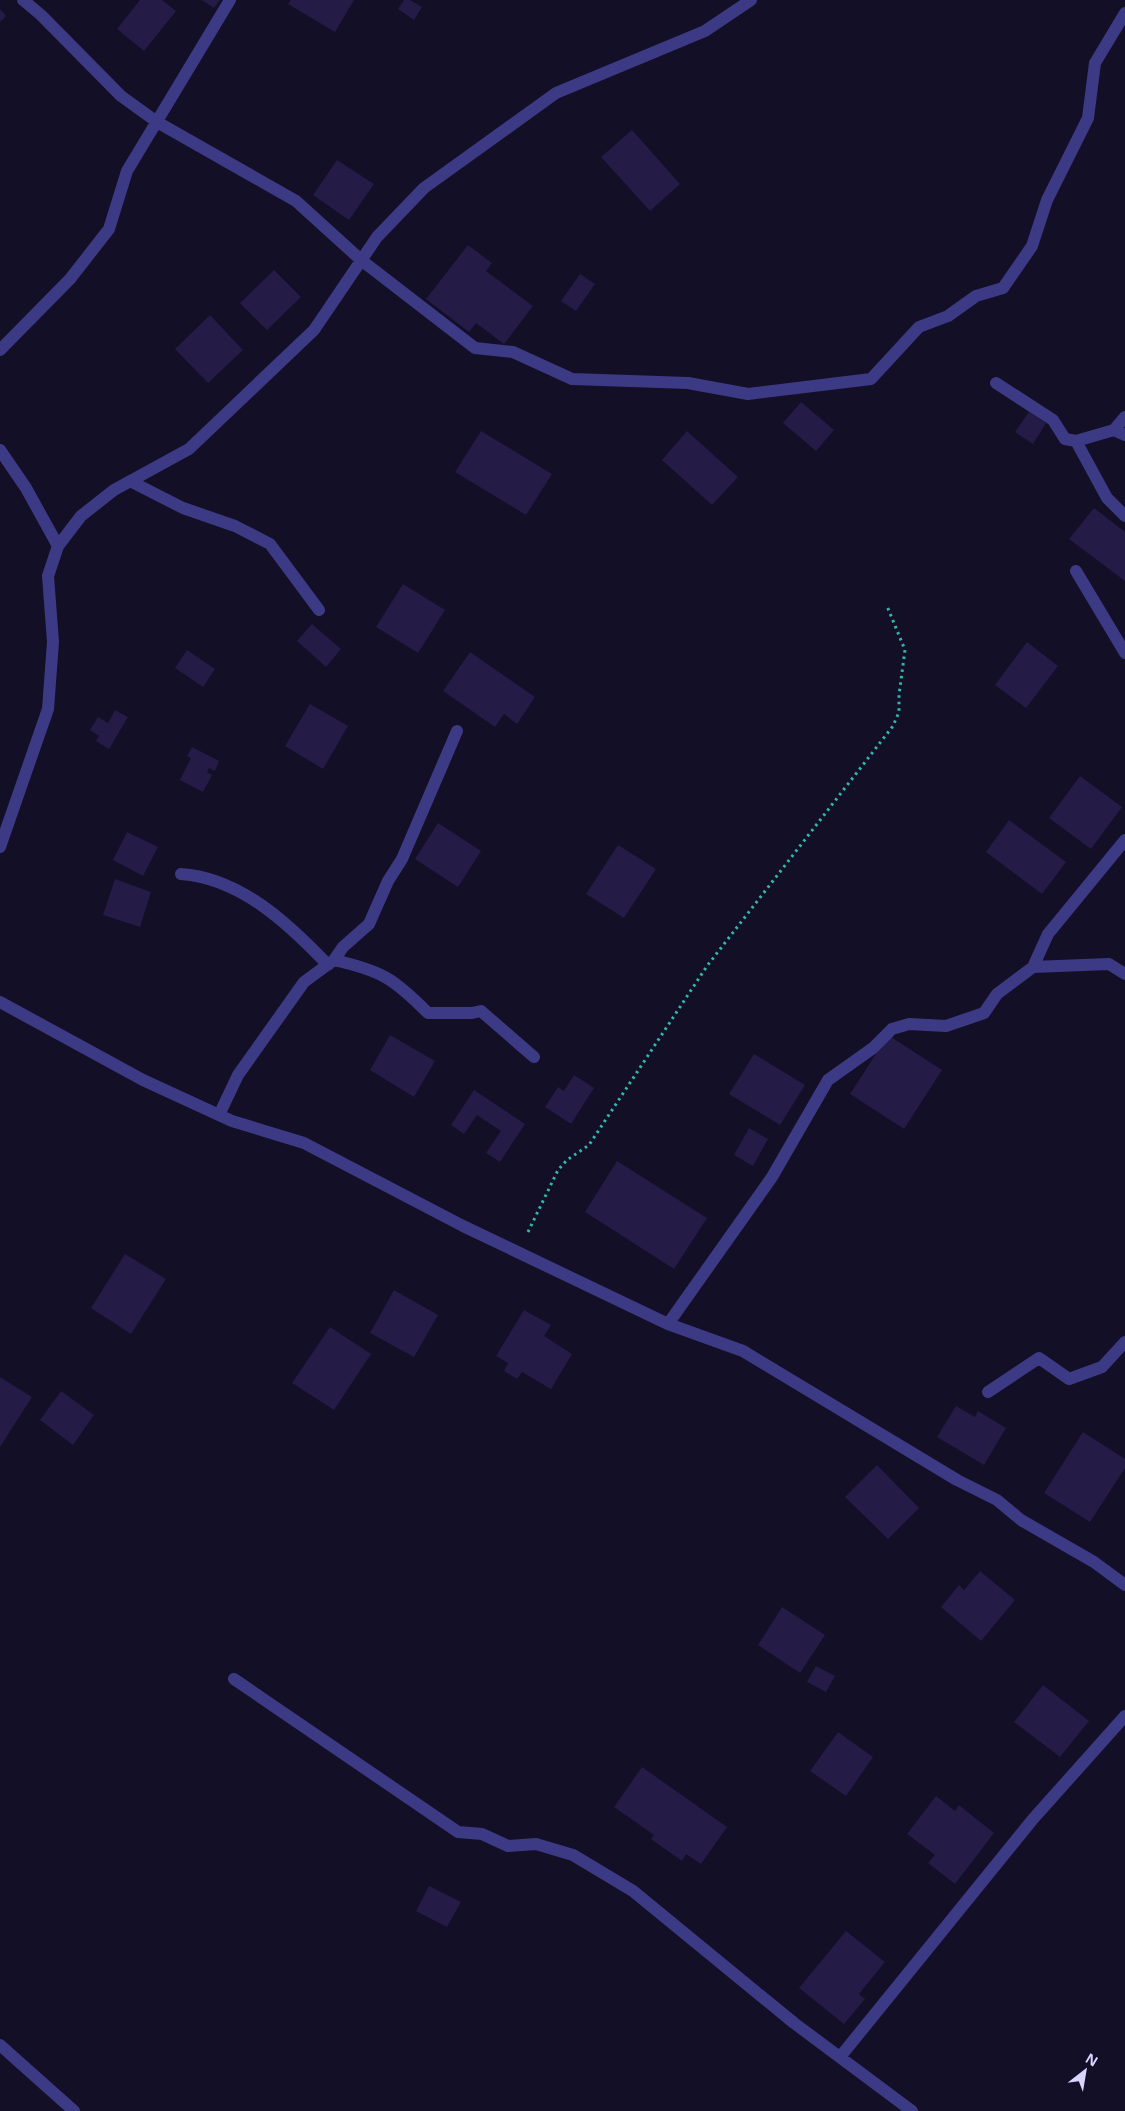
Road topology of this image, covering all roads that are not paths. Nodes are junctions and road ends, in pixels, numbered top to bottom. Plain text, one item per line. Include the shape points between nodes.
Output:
1 (23, 0) edge
2 (230, 0) edge
3 (752, 0) edge
4 (1125, 13) edge
5 (156, 122) junction
6 (361, 260) junction
7 (0, 350) edge
8 (996, 382) dead end
9 (1125, 417) edge
10 (1119, 433) edge
11 (1076, 441) junction
12 (0, 450) edge
13 (130, 481) junction
14 (1125, 516) edge
15 (58, 546) junction
16 (1076, 571) dead end
17 (319, 610) dead end
18 (1125, 653) edge
19 (457, 731) dead end
20 (1125, 840) edge
21 (0, 847) edge
22 (180, 874) dead end
23 (331, 962) junction
24 (1033, 967) junction
25 (1125, 974) edge
26 (0, 1002) edge
27 (534, 1057) dead end
28 (220, 1115) junction
29 (668, 1324) junction
30 (1125, 1342) edge
31 (988, 1392) dead end
32 (1125, 1585) edge
33 (234, 1679) dead end
34 (1125, 1716) edge
35 (0, 2045) edge
36 (840, 2057) junction
37 (74, 2111) edge
38 (912, 2111) edge

1 - 5 street via 121,96
2 - 5 street
3 - 6 street via 705,31 556,93 424,188 377,237
4 - 6 street via 1096,63 1088,118 1047,200 1032,246 1003,288 976,296 948,316 919,327 872,380 748,394 688,382 572,379 513,352 475,348
5 - 6 street via 296,201
5 - 7 street via 127,170 109,229 70,279
6 - 13 street via 314,330 189,449
8 - 11 street via 1053,420 1065,439
9 - 10 street
10 - 11 street
11 - 14 street via 1107,498
12 - 15 street via 26,488
13 - 15 street via 81,516
13 - 17 street via 183,508 235,526 270,544
15 - 21 street via 48,576 53,642 48,709
16 - 18 street
19 - 23 street via 402,859 388,881 369,924
20 - 24 street via 1048,934
22 - 23 street via 197,875 254,899
23 - 27 street via 370,968 398,984 428,1013 472,1014 481,1011
23 - 28 street via 298,990 238,1075
24 - 25 street via 1110,964
24 - 29 street via 997,994 984,1013 946,1026 909,1024 892,1029 873,1048 828,1080 772,1177
26 - 28 street via 143,1080
28 - 29 street via 304,1143
29 - 32 street via 743,1351 949,1475 997,1500 1022,1520 1094,1562
30 - 31 street via 1102,1367 1094,1370 1069,1379 1039,1358
33 - 36 street via 458,1832 482,1834 508,1846 536,1844 573,1855 633,1891
34 - 36 street via 1033,1819
35 - 37 street
36 - 38 street

